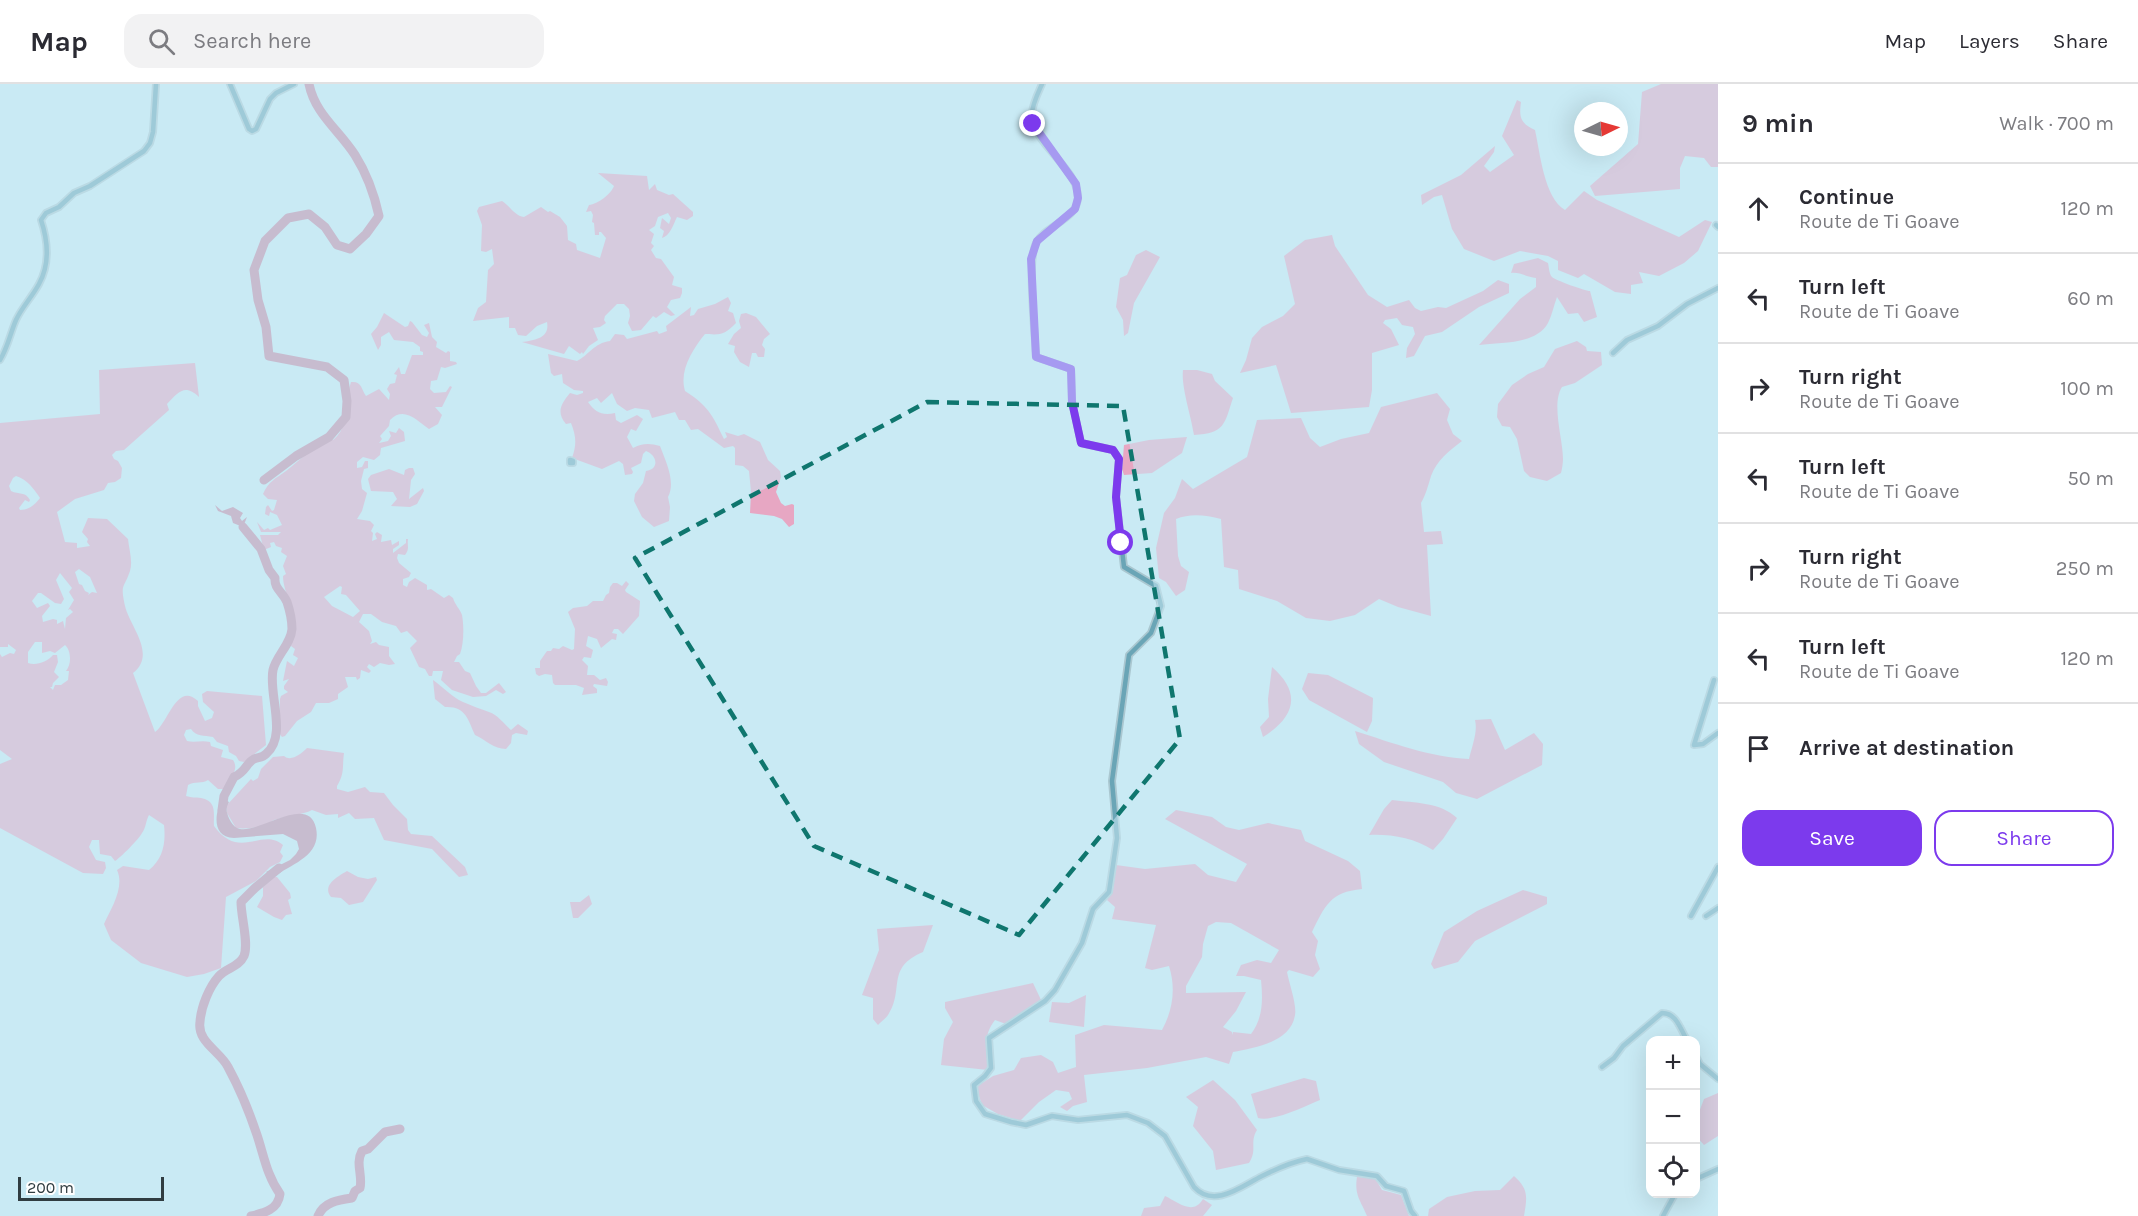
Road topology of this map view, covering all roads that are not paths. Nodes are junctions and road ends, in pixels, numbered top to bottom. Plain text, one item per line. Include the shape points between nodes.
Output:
1 (156, 84) edge
2 (230, 84) edge
3 (294, 84) edge
4 (1042, 84) edge
5 (1718, 288) edge
6 (1613, 353) dead end
7 (0, 360) edge
8 (1714, 680) dead end
9 (1718, 733) edge
10 (1718, 867) edge
11 (1718, 908) edge
12 (1691, 916) dead end
13 (1706, 916) dead end
14 (1684, 1036) edge
15 (1700, 1064) edge
16 (1602, 1067) dead end
17 (1718, 1079) edge
18 (1718, 1169) edge
19 (1700, 1177) edge
20 (1673, 1198) edge
21 (1415, 1216) edge
22 (1663, 1216) edge

1 - 7 street via 153,132 144,151 74,193 41,220 47,252 44,270 16,320
2 - 3 street via 252,131 270,99
4 - 21 street via 1032,112 1033,124 1076,184 1078,198 1075,209 1037,241 1031,259 1036,357 1071,369 1072,402 1081,443 1113,450 1119,459 1116,497 1124,567 1156,586 1161,606 1151,633 1129,655 1112,781 1117,838 1109,892 1093,909 1082,943 1045,1001 989,1038 991,1068 974,1085 976,1101 985,1114 1026,1125 1052,1116 1078,1120 1127,1115 1148,1123 1165,1136 1194,1187 1205,1195 1228,1195 1307,1159 1339,1170 1377,1176 1386,1186 1404,1191
5 - 6 street via 1687,304 1658,326 1627,340
8 - 9 street via 1694,745 1703,744
10 - 12 street
11 - 13 street
14 - 16 street via 1674,1016 1662,1013
15 - 17 street
18 - 19 street
20 - 22 street

